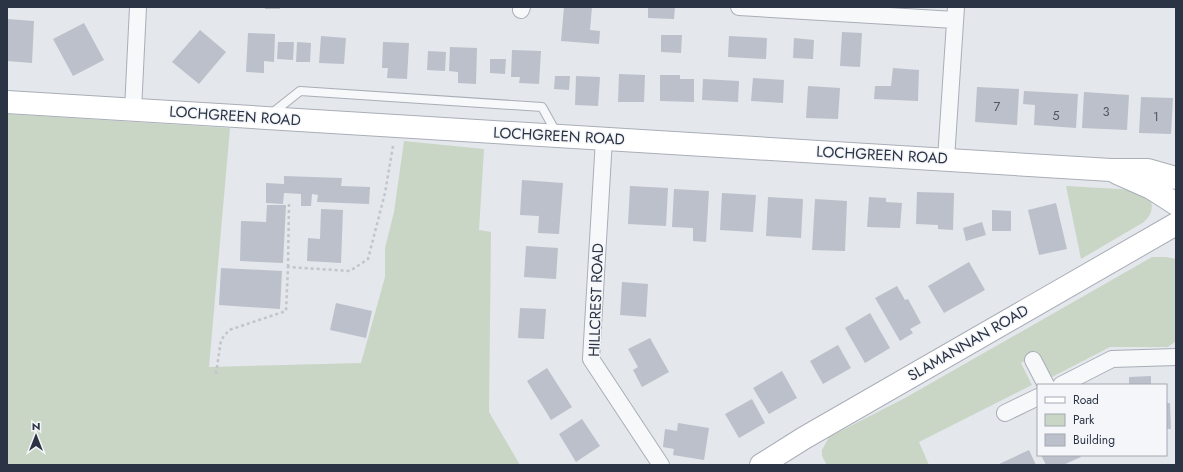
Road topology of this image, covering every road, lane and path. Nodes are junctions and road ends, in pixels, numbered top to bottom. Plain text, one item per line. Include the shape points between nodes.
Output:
1 (138, 7) edge
2 (739, 7) edge
3 (956, 14) edge
4 (11, 100) edge
5 (133, 110) junction
6 (266, 118) junction
7 (396, 126) junction
8 (558, 136) junction
9 (604, 139) junction
10 (946, 159) junction
11 (1111, 170) junction
12 (1176, 178) edge
13 (289, 202) dead end
14 (1176, 204) edge
15 (1176, 224) edge
16 (288, 267) junction
17 (1176, 357) edge
18 (1032, 360) dead end
19 (216, 374) dead end
20 (1045, 384) edge
21 (1063, 384) edge
22 (1037, 397) edge
23 (1005, 413) dead end
24 (660, 465) edge
25 (761, 465) edge

1 - 5 street
2 - 3 street
3 - 10 street
4 - 5 street, LOCHGREEN ROAD
5 - 6 street, LOCHGREEN ROAD
6 - 7 street, LOCHGREEN ROAD
6 - 8 lane via 300,91 542,107
7 - 8 street, LOCHGREEN ROAD
7 - 16 path via 385,193 368,259 350,271
8 - 9 street, LOCHGREEN ROAD
9 - 10 street, LOCHGREEN ROAD
9 - 24 street, HILLCREST ROAD via 591,359
10 - 11 street, LOCHGREEN ROAD
11 - 12 street, LOCHGREEN ROAD via 1148,170
11 - 14 street, LOCHGREEN ROAD via 1151,188
13 - 16 path
15 - 25 street, SLAMANNAN ROAD
16 - 19 path via 286,311 229,330 221,340
17 - 21 street via 1112,359
18 - 20 street
22 - 23 street

